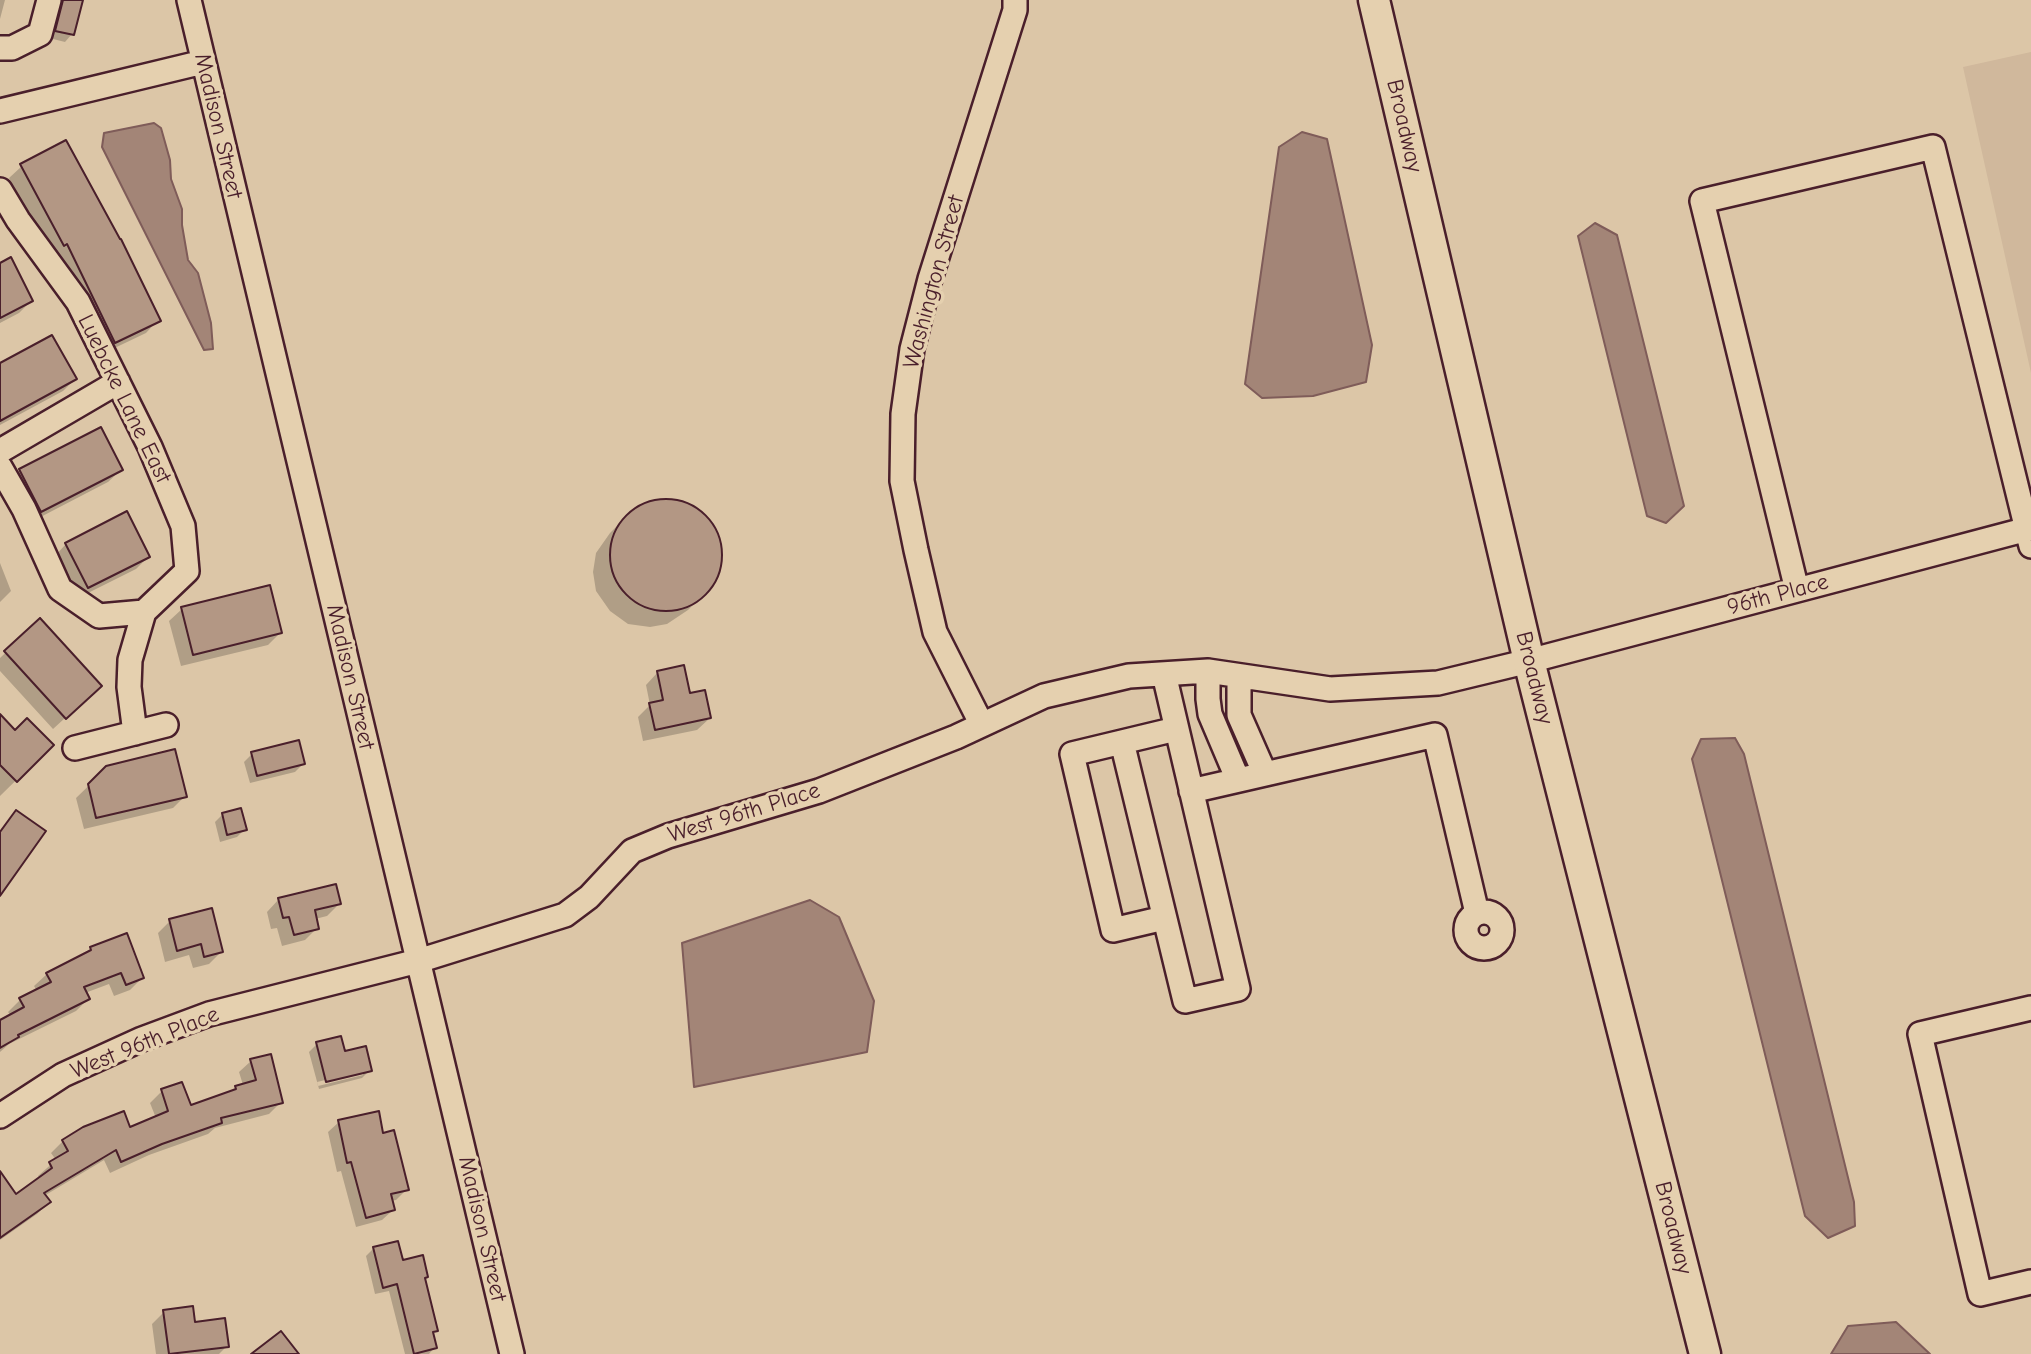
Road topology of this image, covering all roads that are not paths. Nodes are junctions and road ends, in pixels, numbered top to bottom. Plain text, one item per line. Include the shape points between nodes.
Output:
1 (49, 0) edge
2 (189, 0) edge
3 (1016, 0) edge
4 (1374, 0) edge
5 (0, 48) edge
6 (203, 62) junction
7 (0, 111) edge
8 (0, 190) edge
9 (9, 225) edge
10 (118, 383) junction
11 (0, 451) edge
12 (0, 467) edge
13 (2030, 535) edge
14 (1797, 590) junction
15 (144, 612) junction
16 (1529, 661) junction
17 (1208, 671) junction
18 (1164, 674) junction
19 (1239, 676) junction
20 (166, 725) dead end
21 (982, 725) junction
22 (1177, 729) junction
23 (135, 733) junction
24 (1122, 742) junction
25 (75, 748) dead end
26 (1265, 774) junction
27 (1238, 780) junction
28 (1191, 791) junction
29 (1478, 913) dead end
30 (1164, 918) junction
31 (418, 961) junction
32 (2031, 1008) edge
33 (0, 1116) edge
34 (2031, 1282) edge
35 (512, 1354) edge
36 (1705, 1354) edge

1 - 5 street via 40,34 12,48
2 - 6 street, Madison Street
3 - 21 street, Washington Street via 930,279 912,348 903,414 902,481 935,632
4 - 16 main road, Broadway
6 - 7 street
6 - 31 street, Madison Street
8 - 9 street, Luebcke Lane East
9 - 10 street, Luebcke Lane East via 78,302
10 - 11 street
10 - 15 street, Luebcke Lane East via 183,526 187,571
12 - 15 street via 60,589 99,616
13 - 14 street, 96th Place
13 - 14 street via 1933,147 1702,201
14 - 16 street, 96th Place
15 - 23 street via 130,660
16 - 19 street, West 96th Place via 1438,684 1330,689
16 - 36 main road, Broadway
17 - 18 street, West 96th Place
17 - 19 street, West 96th Place
17 - 27 street via 1210,714
18 - 21 street, West 96th Place via 1129,676 1044,696
18 - 22 street
19 - 26 street via 1239,715
20 - 23 street
21 - 31 street, West 96th Place via 819,791 667,836 632,851 589,897 565,915
22 - 24 street
22 - 28 street
23 - 25 street
24 - 30 street
24 - 30 street via 1072,754 1113,930
26 - 27 street
26 - 29 street via 1435,735
27 - 28 street
28 - 30 street via 1238,989 1185,1001
31 - 33 street, West 96th Place via 197,1018 63,1075
31 - 35 street, Madison Street
32 - 34 street via 1920,1034 1980,1294

